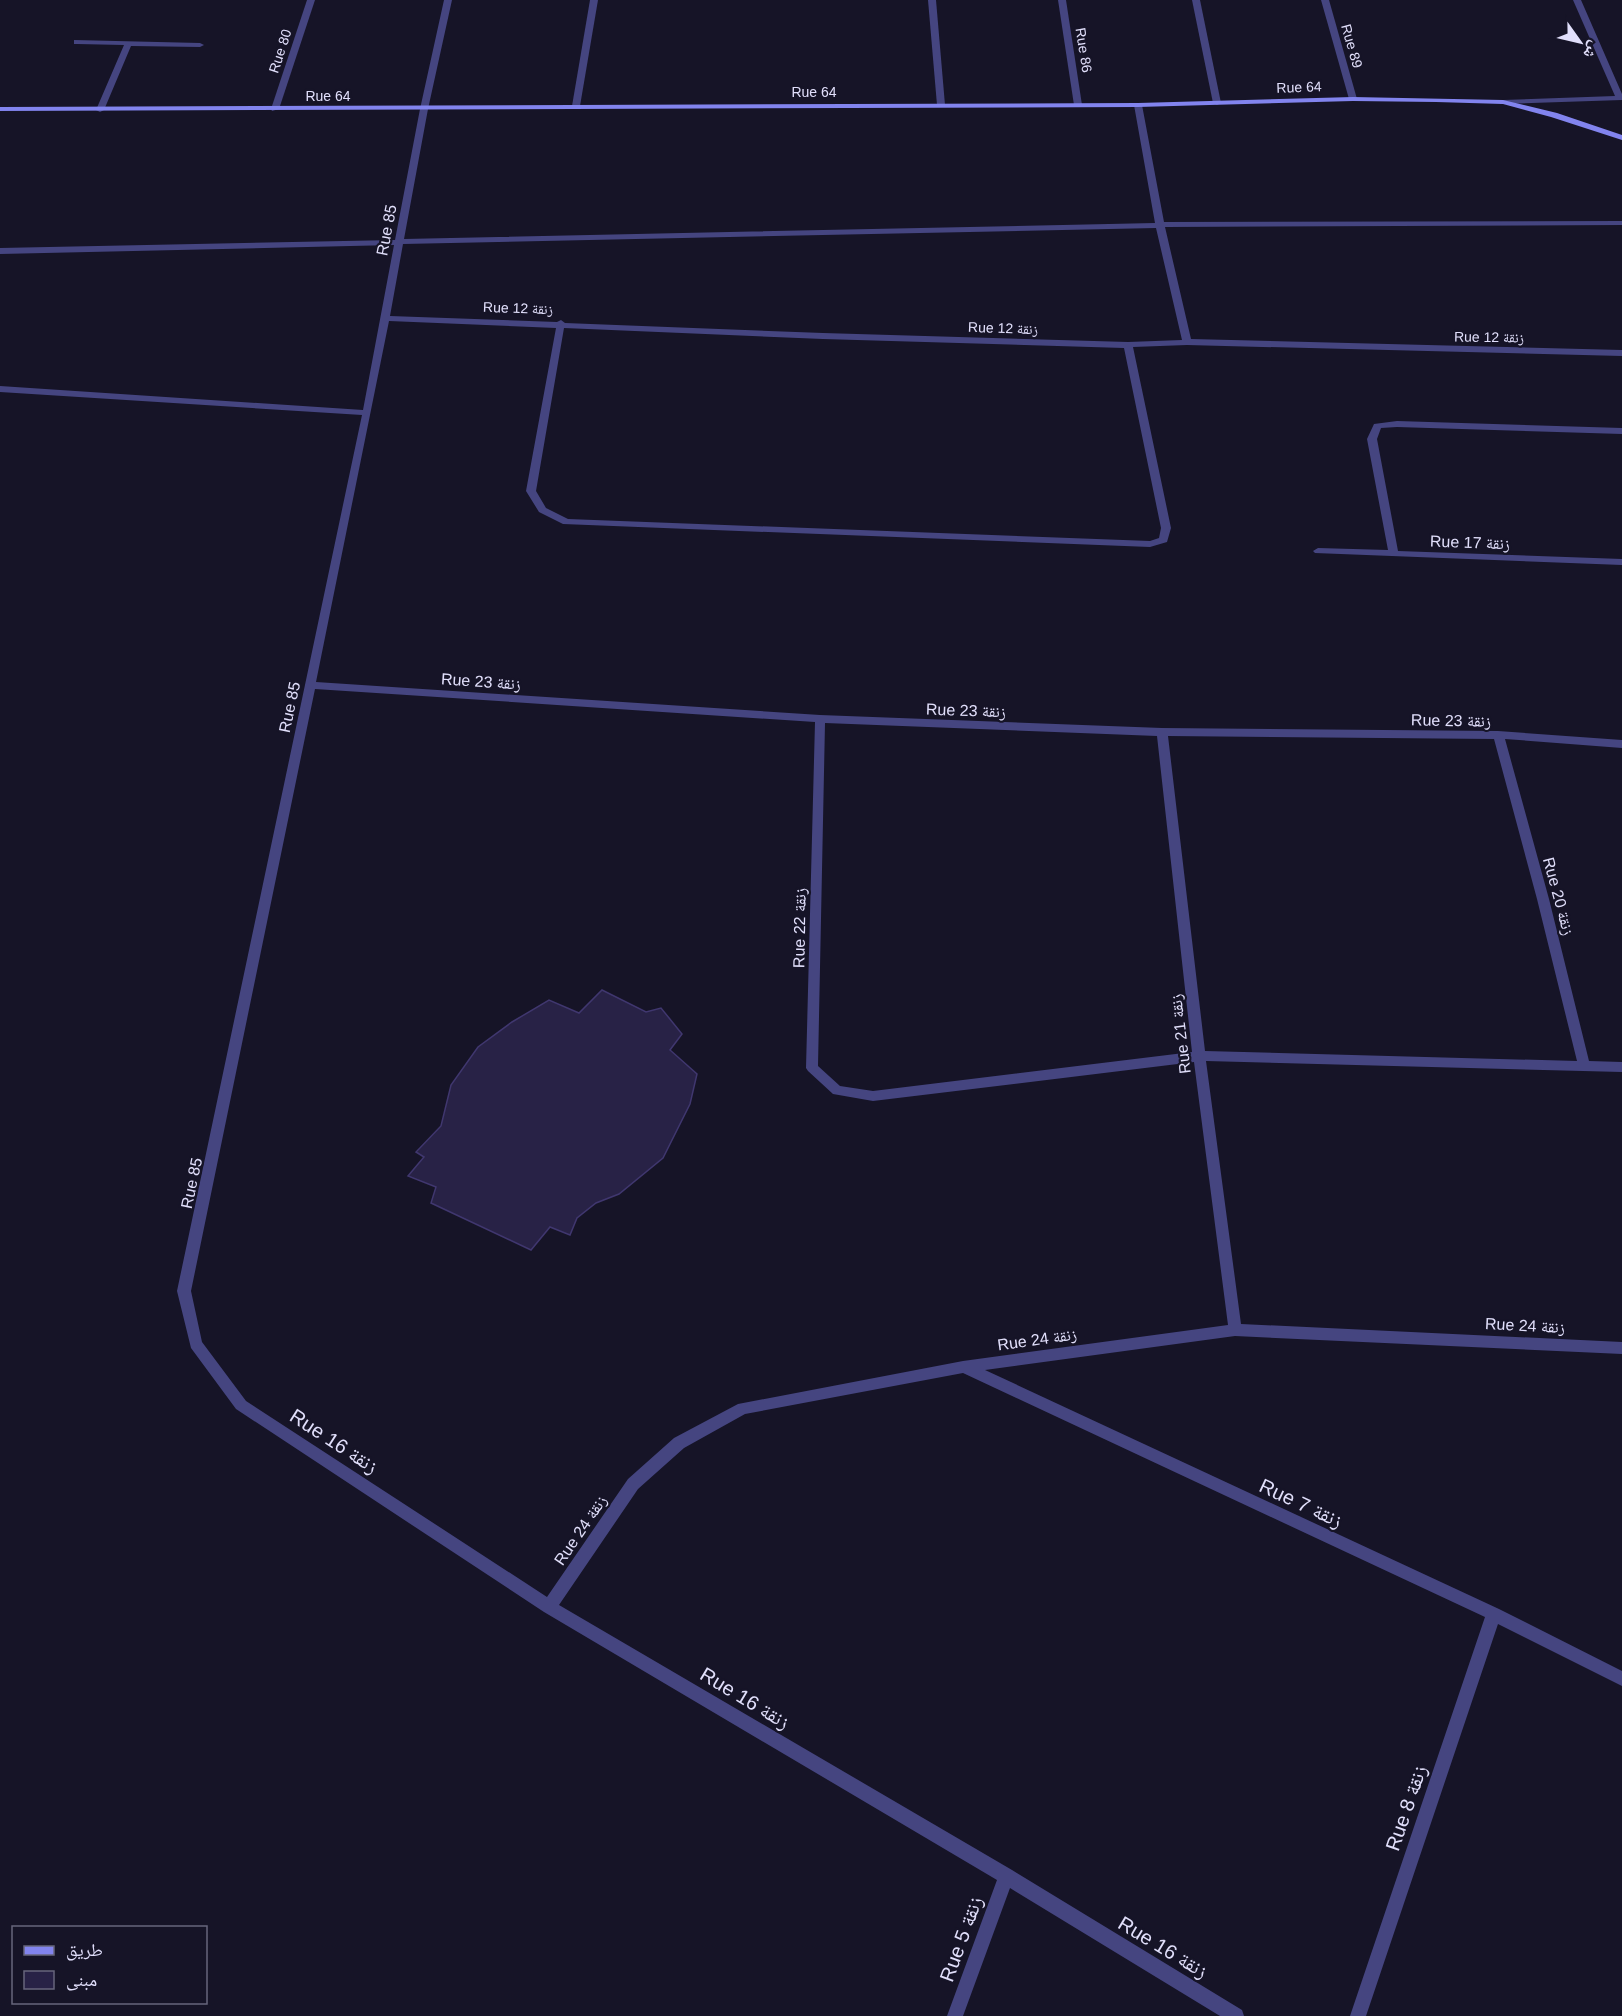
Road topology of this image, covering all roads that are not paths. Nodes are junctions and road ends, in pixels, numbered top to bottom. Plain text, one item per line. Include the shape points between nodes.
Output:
1 (311, 0) edge
2 (448, 0) edge
3 (594, 0) edge
4 (932, 0) edge
5 (1062, 0) edge
6 (1196, 0) edge
7 (1325, 0) edge
8 (1577, 0) edge
9 (77, 42) dead end
10 (128, 44) junction
11 (200, 45) dead end
12 (1621, 98) edge
13 (1353, 99) junction
14 (1503, 102) junction
15 (1217, 103) junction
16 (941, 105) junction
17 (1078, 105) junction
18 (1138, 105) junction
19 (576, 106) junction
20 (0, 109) edge
21 (424, 109) junction
22 (100, 110) junction
23 (275, 110) junction
24 (1622, 138) edge
25 (1622, 223) edge
26 (1160, 225) junction
27 (399, 243) junction
28 (0, 251) edge
29 (384, 318) junction
30 (561, 323) junction
31 (1187, 342) junction
32 (1128, 345) junction
33 (1622, 354) edge
34 (0, 389) edge
35 (367, 412) junction
36 (1622, 431) edge
37 (1318, 551) dead end
38 (1394, 554) junction
39 (1622, 562) edge
40 (309, 685) junction
41 (820, 719) junction
42 (1162, 732) junction
43 (1498, 735) junction
44 (1622, 744) edge
45 (1199, 1056) junction
46 (1584, 1066) junction
47 (1622, 1067) edge
48 (1235, 1330) junction
49 (1622, 1348) edge
50 (963, 1366) junction
51 (241, 1405) joint
52 (549, 1607) junction
53 (1494, 1614) junction
54 (1622, 1679) edge
55 (1006, 1876) junction
56 (955, 2016) edge
57 (1236, 2016) edge
58 (1358, 2016) edge

1 - 23 street, Rue 80
2 - 21 street, Rue 85
3 - 19 street
4 - 16 street
5 - 17 street, Rue 86
6 - 15 street
7 - 13 street, Rue 89
8 - 12 street
9 - 10 street
10 - 11 street
10 - 22 street
12 - 14 street
13 - 14 street, Rue 64
13 - 15 street, Rue 64
14 - 24 street, Rue 64
15 - 18 street, Rue 64
16 - 17 street, Rue 64
16 - 19 street, Rue 64
17 - 18 street, Rue 64
18 - 26 street
19 - 21 street, Rue 64
20 - 22 street, Rue 64
21 - 23 street, Rue 64
21 - 27 street, Rue 85
22 - 23 street, Rue 64
25 - 26 street
26 - 27 street
26 - 31 street
27 - 28 street
27 - 29 street, Rue 85
29 - 30 street, Rue 12 زنقة
29 - 35 street, Rue 85
30 - 32 street, Rue 12 زنقة
30 - 32 street via 531,491 542,510 566,522 1150,544 1164,540 1166,528
31 - 32 street, Rue 12 زنقة
31 - 33 street, Rue 12 زنقة
34 - 35 street
35 - 40 street, Rue 85
36 - 38 street via 1377,426 1372,439
37 - 38 street, Rue 17 زنقة
38 - 39 street, Rue 17 زنقة
40 - 41 street, Rue 23 زنقة
40 - 51 street, Rue 85 via 184,1291 196,1344
41 - 42 street, Rue 23 زنقة
41 - 45 street, Rue 22 زنقة via 812,1068 837,1090 873,1096
42 - 43 street, Rue 23 زنقة
42 - 45 street, Rue 21 زنقة
43 - 44 street, Rue 23 زنقة
43 - 46 street, Rue 20 زنقة via 1544,899
45 - 46 street, Rue 22 زنقة
45 - 48 street, Rue 21 زنقة
46 - 47 street, Rue 22 زنقة
48 - 49 street, Rue 24 زنقة
48 - 50 street, Rue 24 زنقة
50 - 52 street, Rue 24 زنقة via 743,1408 679,1443 633,1484
50 - 53 street, Rue 7 زنقة
51 - 52 street, Rue 16 زنقة
52 - 55 street, Rue 16 زنقة
53 - 54 street, Rue 7 زنقة
53 - 58 street, Rue 8 زنقة
55 - 56 street, Rue 5 زنقة
55 - 57 street, Rue 16 زنقة

